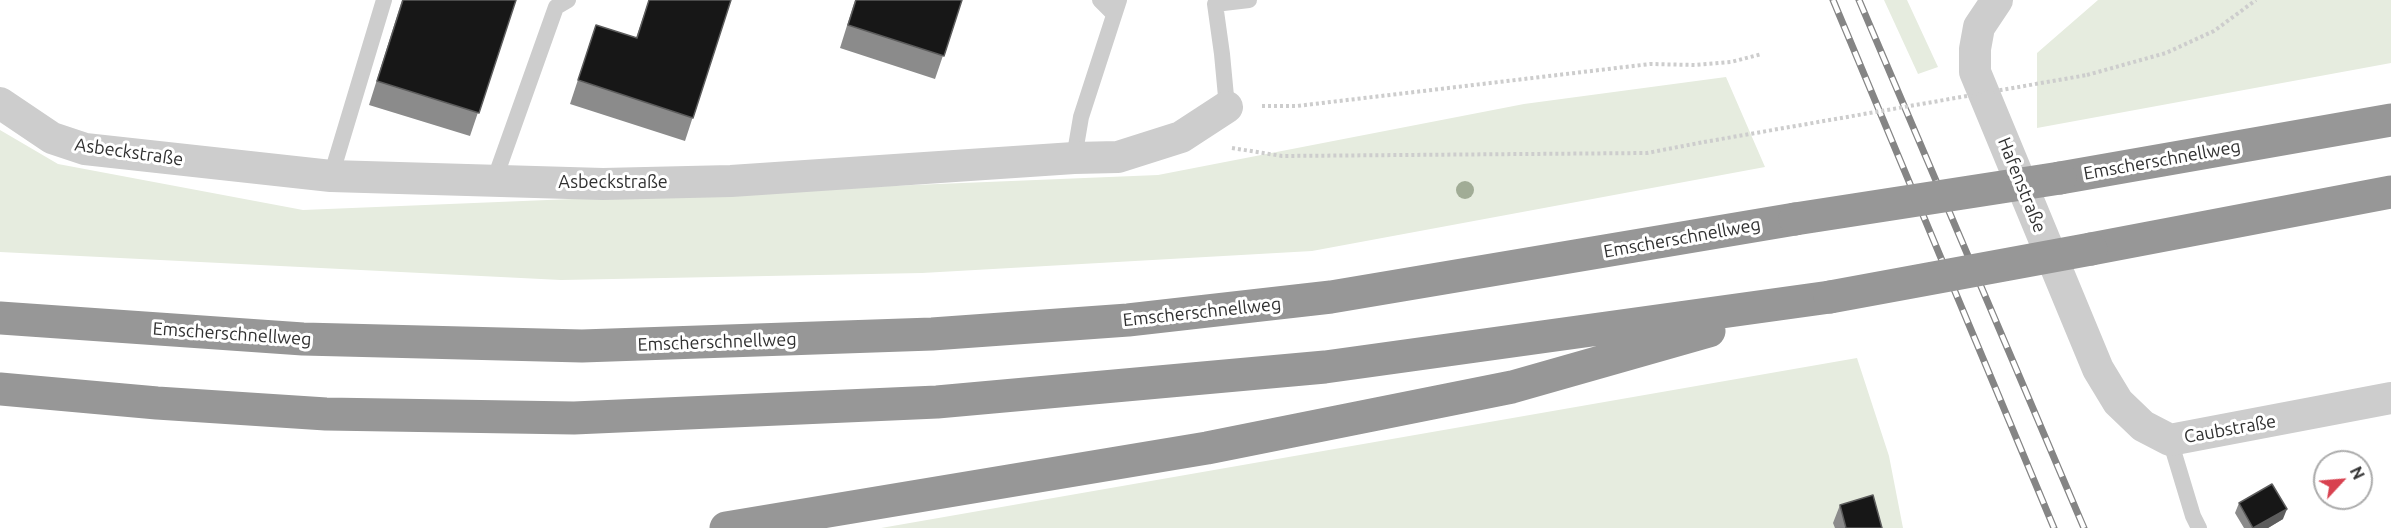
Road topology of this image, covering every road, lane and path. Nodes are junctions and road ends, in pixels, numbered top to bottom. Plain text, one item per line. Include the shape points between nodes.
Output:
1 (384, 0) edge
2 (568, 0) edge
3 (1100, 0) edge
4 (1249, 0) edge
5 (1997, 0) edge
6 (2256, 0) edge
7 (1116, 7) edge
8 (1762, 54) dead end
9 (0, 104) edge
10 (1227, 107) junction
11 (2391, 120) edge
12 (1181, 137) junction
13 (1074, 158) junction
14 (331, 176) junction
15 (494, 182) junction
16 (2391, 192) edge
17 (1830, 297) junction
18 (0, 318) edge
19 (2098, 369) joint
20 (0, 389) edge
21 (2391, 398) edge
22 (2170, 440) junction
23 (726, 528) edge
24 (2199, 528) edge

1 - 14 lane
2 - 15 lane via 556,7
3 - 7 lane
4 - 10 lane via 1215,4
5 - 19 street, Hafenstraße via 1979,27 1975,72
6 - 12 path, bridge via 2214,31 2166,53 2087,75 1647,153 1282,156
7 - 13 lane via 1081,117
8 - 10 path via 1731,62 1650,64 1297,106
9 - 14 street, Asbeckstraße via 52,138 85,149
10 - 12 street, Asbeckstraße
11 - 18 highway, Emscherschnellweg, bridge via 1331,297 1128,320 932,334 582,346 303,339
12 - 13 street, Asbeckstraße via 1118,158
13 - 15 street, Asbeckstraße via 731,181
14 - 15 street, Asbeckstraße
16 - 17 highway, bridge
17 - 20 highway via 1325,367 914,403 562,418 326,414
17 - 23 highway via 1512,387 1208,448
19 - 22 street, Caubstraße via 2118,402 2143,426
21 - 22 street, Caubstraße
22 - 24 lane

